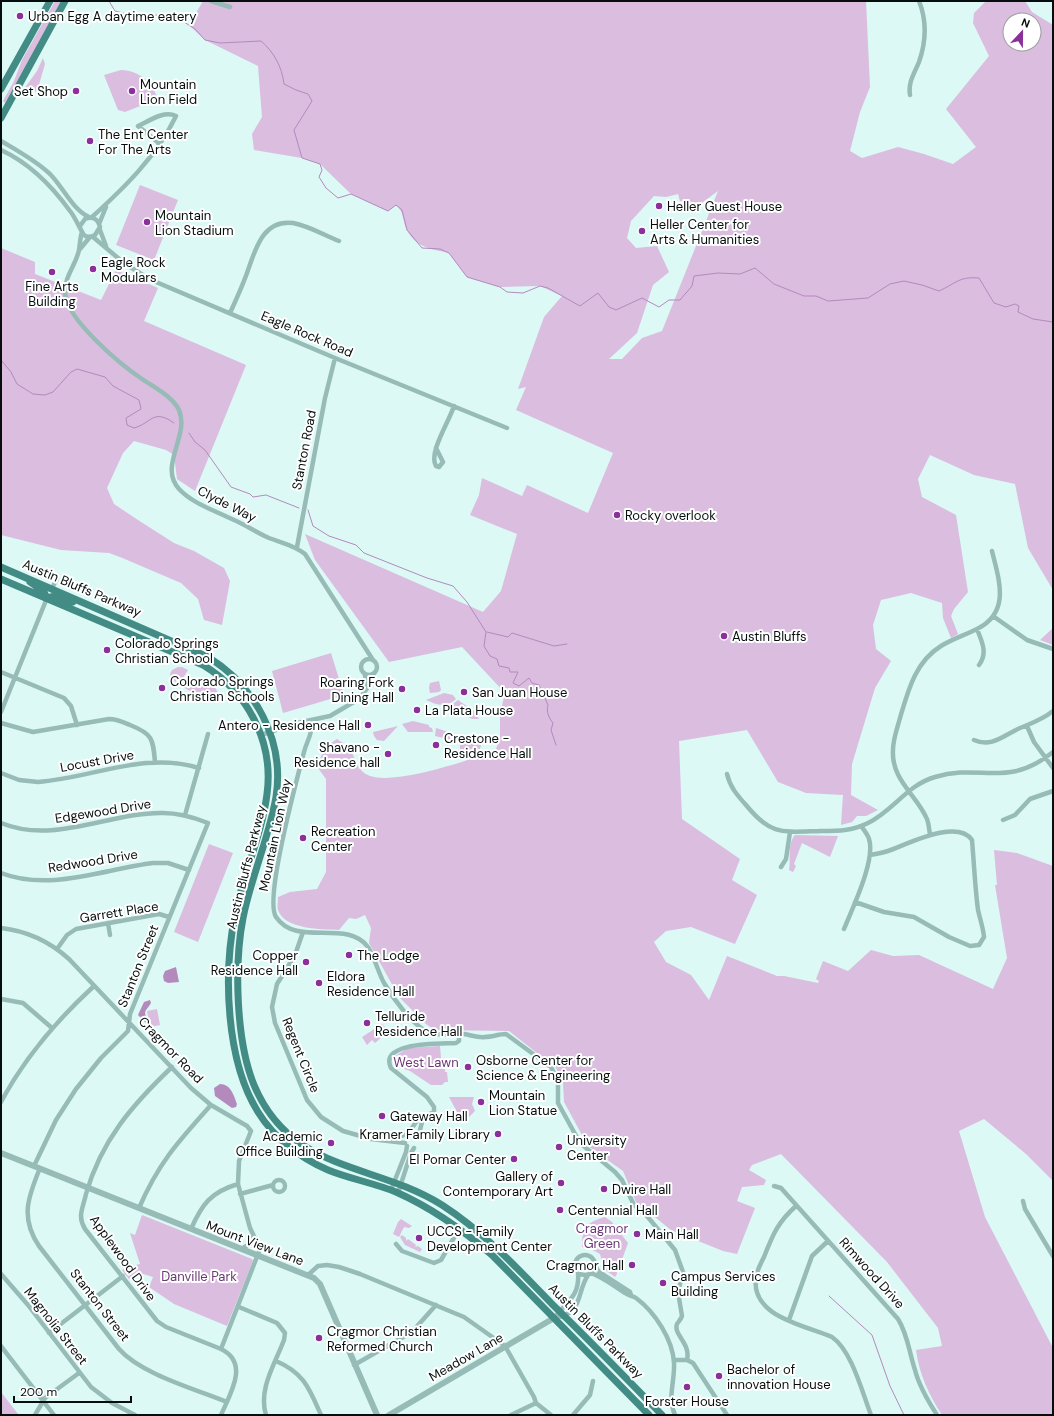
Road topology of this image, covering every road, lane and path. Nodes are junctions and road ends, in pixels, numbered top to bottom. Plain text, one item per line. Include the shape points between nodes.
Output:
1 (50, 1) edge
2 (65, 1) edge
3 (212, 1) edge
4 (919, 1) edge
5 (224, 3) edge
6 (230, 7) dead end
7 (1, 89) edge
8 (910, 94) dead end
9 (1, 118) edge
10 (1, 141) edge
11 (160, 144) junction
12 (1, 150) edge
13 (106, 206) junction
14 (90, 217) junction
15 (99, 224) junction
16 (80, 226) junction
17 (100, 230) junction
18 (82, 232) junction
19 (91, 237) junction
20 (339, 241) dead end
21 (106, 248) junction
22 (80, 249) junction
23 (230, 313) junction
24 (335, 358) junction
25 (454, 406) junction
26 (507, 428) dead end
27 (436, 448) dead end
28 (297, 547) junction
29 (992, 551) dead end
30 (1, 567) edge
31 (13, 572) junction
32 (1, 579) edge
33 (56, 579) dead end
34 (52, 588) junction
35 (47, 598) junction
36 (106, 611) junction
37 (993, 616) junction
38 (977, 629) junction
39 (363, 645) junction
40 (1053, 649) edge
41 (365, 660) junction
42 (373, 660) junction
43 (979, 665) dead end
44 (1, 672) edge
45 (365, 674) junction
46 (374, 674) junction
47 (15, 677) junction
48 (366, 688) junction
49 (1053, 711) edge
50 (1, 712) edge
51 (312, 721) junction
52 (1, 723) edge
53 (77, 725) junction
54 (1027, 726) junction
55 (270, 732) junction
56 (208, 734) dead end
57 (261, 735) junction
58 (974, 740) dead end
59 (1053, 752) edge
60 (1046, 758) junction
61 (155, 762) junction
62 (199, 768) junction
63 (1053, 768) edge
64 (1, 773) edge
65 (727, 774) dead end
66 (908, 791) junction
67 (1053, 791) edge
68 (185, 816) junction
69 (1003, 820) dead end
70 (1, 823) edge
71 (208, 823) joint
72 (861, 826) junction
73 (790, 832) junction
74 (930, 834) junction
75 (870, 855) junction
76 (781, 867) dead end
77 (189, 870) junction
78 (1, 873) edge
79 (855, 902) junction
80 (169, 916) junction
81 (108, 923) junction
82 (1, 928) edge
83 (844, 929) dead end
84 (303, 932) junction
85 (110, 935) dead end
86 (57, 949) junction
87 (94, 986) junction
88 (1, 999) edge
89 (129, 1022) junction
90 (52, 1028) junction
91 (459, 1034) junction
92 (172, 1067) junction
93 (1, 1102) edge
94 (211, 1105) junction
95 (423, 1118) junction
96 (412, 1128) dead end
97 (420, 1130) dead end
98 (404, 1135) dead end
99 (388, 1140) junction
100 (414, 1148) dead end
101 (1, 1153) edge
102 (37, 1167) junction
103 (398, 1183) junction
104 (238, 1184) junction
105 (273, 1185) dead end
106 (774, 1186) dead end
107 (88, 1188) junction
108 (395, 1192) junction
109 (240, 1194) junction
110 (1024, 1201) dead end
111 (796, 1206) junction
112 (139, 1208) junction
113 (191, 1229) junction
114 (459, 1229) junction
115 (253, 1234) junction
116 (828, 1241) junction
117 (396, 1244) dead end
118 (241, 1249) junction
119 (258, 1256) junction
120 (1053, 1256) edge
121 (595, 1266) junction
122 (578, 1272) junction
123 (1, 1274) edge
124 (589, 1274) junction
125 (308, 1275) junction
126 (123, 1276) junction
127 (631, 1295) junction
128 (86, 1305) junction
129 (436, 1305) junction
130 (239, 1307) junction
131 (560, 1310) junction
132 (565, 1316) junction
133 (554, 1318) junction
134 (790, 1320) junction
135 (49, 1333) junction
136 (1, 1346) edge
137 (506, 1346) junction
138 (221, 1350) junction
139 (674, 1360) junction
140 (687, 1360) junction
141 (276, 1361) junction
142 (354, 1365) junction
143 (79, 1374) junction
144 (592, 1381) dead end
145 (42, 1402) junction
146 (226, 1402) junction
147 (536, 1403) junction
148 (35, 1415) edge
149 (54, 1415) edge
150 (135, 1415) edge
151 (221, 1415) edge
152 (266, 1415) edge
153 (321, 1415) edge
154 (377, 1415) edge
155 (389, 1415) edge
156 (511, 1415) edge
157 (551, 1415) edge
158 (573, 1415) edge
159 (649, 1415) edge
160 (662, 1415) edge
161 (675, 1415) edge
162 (727, 1415) edge
163 (871, 1415) edge
164 (937, 1415) edge

1 - 7 main road
2 - 9 main road
3 - 5 street
4 - 8 street via 923,11 925,36 921,56 908,85
5 - 6 street
10 - 14 street via 39,165 62,188 80,212
11 - 11 street via 138,126 172,114 176,116
11 - 13 street via 149,160
12 - 16 street via 46,181
13 - 14 street
13 - 15 street
14 - 15 street
14 - 16 street
15 - 17 street
16 - 18 street
17 - 19 street
17 - 21 street
18 - 19 street, Eagle Rock Road
18 - 22 street
19 - 21 street, Eagle Rock Road
19 - 22 street
20 - 23 street via 294,223 282,223 272,227 261,236 255,248
21 - 23 street, Eagle Rock Road via 141,275
22 - 28 street, Clyde Way via 66,285 68,307 123,365 165,394 178,408 181,429 172,470 178,488 198,503 260,533
23 - 24 street, Eagle Rock Road
24 - 25 street, Eagle Rock Road
24 - 28 street, Stanton Road
25 - 26 street, Eagle Rock Road
25 - 27 street
28 - 39 street, Clyde Way via 310,560
29 - 37 street via 1001,590
30 - 31 main road, Austin Bluffs Parkway
31 - 34 main road, Austin Bluffs Parkway
31 - 35 main road via 41,590
32 - 35 main road, Austin Bluffs Parkway
33 - 34 street
34 - 36 main road, Austin Bluffs Parkway
35 - 36 main road via 55,596
35 - 47 street
35 - 57 main road, Austin Bluffs Parkway via 210,669 241,697
36 - 55 main road, Austin Bluffs Parkway via 202,654 222,667 248,692
37 - 38 street
37 - 40 street via 1027,640
38 - 43 street via 984,653
38 - 66 street via 935,650 912,680 892,751 897,774
39 - 41 street, Clyde Way
39 - 42 street, Clyde Way
41 - 42 street
41 - 45 street, Clyde Way via 361,668
42 - 46 street, Clyde Way via 378,666
44 - 47 street
45 - 46 street
45 - 48 street, Clyde Way
46 - 48 street
47 - 50 street
47 - 53 street via 68,701 74,710
48 - 51 street via 361,697 351,705 330,716
49 - 54 street via 1040,721
51 - 55 street
51 - 84 street, Mountain Lion Way via 312,732 304,750 280,852 272,904 279,921
52 - 53 street via 34,732
53 - 61 street via 114,719 142,730 150,735
54 - 58 street via 991,742 981,743
54 - 60 street via 1034,742
55 - 57 street
55 - 103 main road, Austin Bluffs Parkway via 276,759 276,795 246,908 238,960 240,1016 248,1068 265,1106 278,1124 296,1140 329,1160
56 - 62 street
57 - 108 main road, Austin Bluffs Parkway via 268,769 267,794 236,906 229,960 230,1011 239,1070 246,1091 258,1112 290,1147 308,1160 329,1170
59 - 60 street
60 - 63 street
60 - 66 street via 1010,773 943,775 921,782
61 - 62 street, Locust Drive
61 - 64 street, Locust Drive via 38,782 19,780
62 - 68 street
65 - 73 street via 731,787 756,817 771,828
66 - 72 street via 883,813
66 - 74 street via 928,820
67 - 69 street via 1030,799 1015,815
68 - 70 street, Edgewood Drive via 155,813 48,831 20,829
68 - 71 street, Edgewood Drive
71 - 77 street, Stanton Street
72 - 73 street via 840,832
72 - 75 street via 870,840
73 - 76 street via 786,859
74 - 75 street via 886,852
74 - 79 street via 962,832 972,840 979,912 983,923 984,938 979,944 970,946 914,917 884,912
75 - 79 street
77 - 78 street, Redwood Drive via 168,863 153,863 66,879 42,880 17,878
77 - 80 street, Stanton Street
79 - 83 street
80 - 81 street, Garrett Place via 159,914
80 - 89 street, Stanton Street
81 - 85 street
81 - 86 street, Garrett Place via 71,932
82 - 86 street, Cragmor Road via 32,935
84 - 91 street, Mountain Lion Way via 342,934 358,939 367,947 390,992 421,1028 434,1034
84 - 99 street, Regent Circle via 295,955 279,979 274,992 272,1007 276,1027 307,1100 316,1112 331,1125 347,1133
86 - 87 street, Cragmor Road
87 - 89 street, Cragmor Road
87 - 90 street
88 - 90 street via 23,1003
89 - 92 street, Cragmor Road
89 - 102 street, Stanton Street via 128,1030 90,1070 68,1099 56,1120
90 - 93 street via 34,1049
91 - 95 street via 457,1043 410,1046 399,1050 390,1058 391,1068 427,1097 433,1105 434,1112
91 - 140 street, Mountain Lion Way via 485,1037 506,1034 551,1067 558,1081 558,1103 580,1143 615,1172 622,1180 634,1205 647,1216 675,1250 683,1272 678,1292 682,1316 677,1331 688,1350
92 - 94 street, Cragmor Road
92 - 107 street, Applewood Drive via 135,1103 114,1132 98,1160
94 - 104 street, Cragmor Road via 247,1126 251,1131 239,1161
94 - 112 street via 165,1157
95 - 96 street via 418,1119
95 - 97 street
98 - 99 street, Regent Circle
99 - 103 street, Regent Circle via 406,1144
100 - 103 street, Regent Circle
101 - 102 street, Mount View Lane
102 - 107 street, Mount View Lane
102 - 128 street, Stanton Street via 27,1203 29,1226 39,1246
103 - 108 street, Regent Circle
103 - 131 main road, Austin Bluffs Parkway via 442,1205 472,1227
104 - 109 street
104 - 113 street via 209,1198 200,1209
105 - 109 street
106 - 111 street, Rimwood Drive via 781,1188
107 - 112 street, Mount View Lane
107 - 126 street, Applewood Drive via 80,1214 82,1224
108 - 114 main road, Austin Bluffs Parkway via 438,1214
109 - 115 street
110 - 120 street via 1025,1209
111 - 116 street, Rimwood Drive
111 - 134 street via 774,1231 756,1278 756,1290 763,1304
112 - 113 street, Mount View Lane
113 - 118 street, Mount View Lane
114 - 117 street via 441,1260 434,1263 402,1251
114 - 133 main road, Austin Bluffs Parkway via 492,1255
115 - 118 street via 250,1244
115 - 119 street via 260,1249
116 - 134 street via 812,1256
116 - 164 street, Rimwood Drive via 898,1319 907,1336 916,1376
118 - 119 street, Mount View Lane
119 - 125 street, Mount View Lane
119 - 130 street
121 - 122 street via 591,1257 580,1256 575,1264
121 - 124 street
121 - 127 street via 599,1272
122 - 124 street
122 - 131 street, Meadow Lane via 579,1285 576,1293
123 - 135 street, Magnolia Street
124 - 127 street via 604,1279
124 - 132 street via 580,1300
125 - 129 street, Mount View Lane via 318,1266 339,1267
125 - 142 street via 320,1284
126 - 128 street
126 - 138 street, Applewood Drive via 161,1325
127 - 139 street via 655,1318 668,1341
128 - 135 street
128 - 146 street, Stanton Street via 119,1349 136,1364
129 - 137 street, Mount View Lane via 472,1322
129 - 142 street via 412,1332
130 - 138 street
130 - 141 street via 277,1322 284,1329 284,1340
131 - 132 main road, Austin Bluffs Parkway
131 - 133 street, Meadow Lane
132 - 133 street, Meadow Lane
132 - 160 main road, Austin Bluffs Parkway
133 - 137 street, Meadow Lane
133 - 159 main road, Austin Bluffs Parkway
134 - 163 street via 832,1337 840,1344
135 - 143 street, Magnolia Street
136 - 145 street
137 - 147 street, Mount View Lane
137 - 155 street, Meadow Lane
138 - 146 street via 230,1354 236,1366 235,1380
139 - 140 street
139 - 161 street via 670,1396
140 - 162 street via 697,1368
141 - 152 street via 264,1389 263,1404
141 - 153 street via 293,1370 306,1383
142 - 154 street
143 - 145 street
143 - 150 street, Magnolia Street via 104,1398
144 - 158 street via 590,1395
145 - 148 street
145 - 149 street
146 - 151 street
147 - 156 street
147 - 157 street, Mount View Lane

